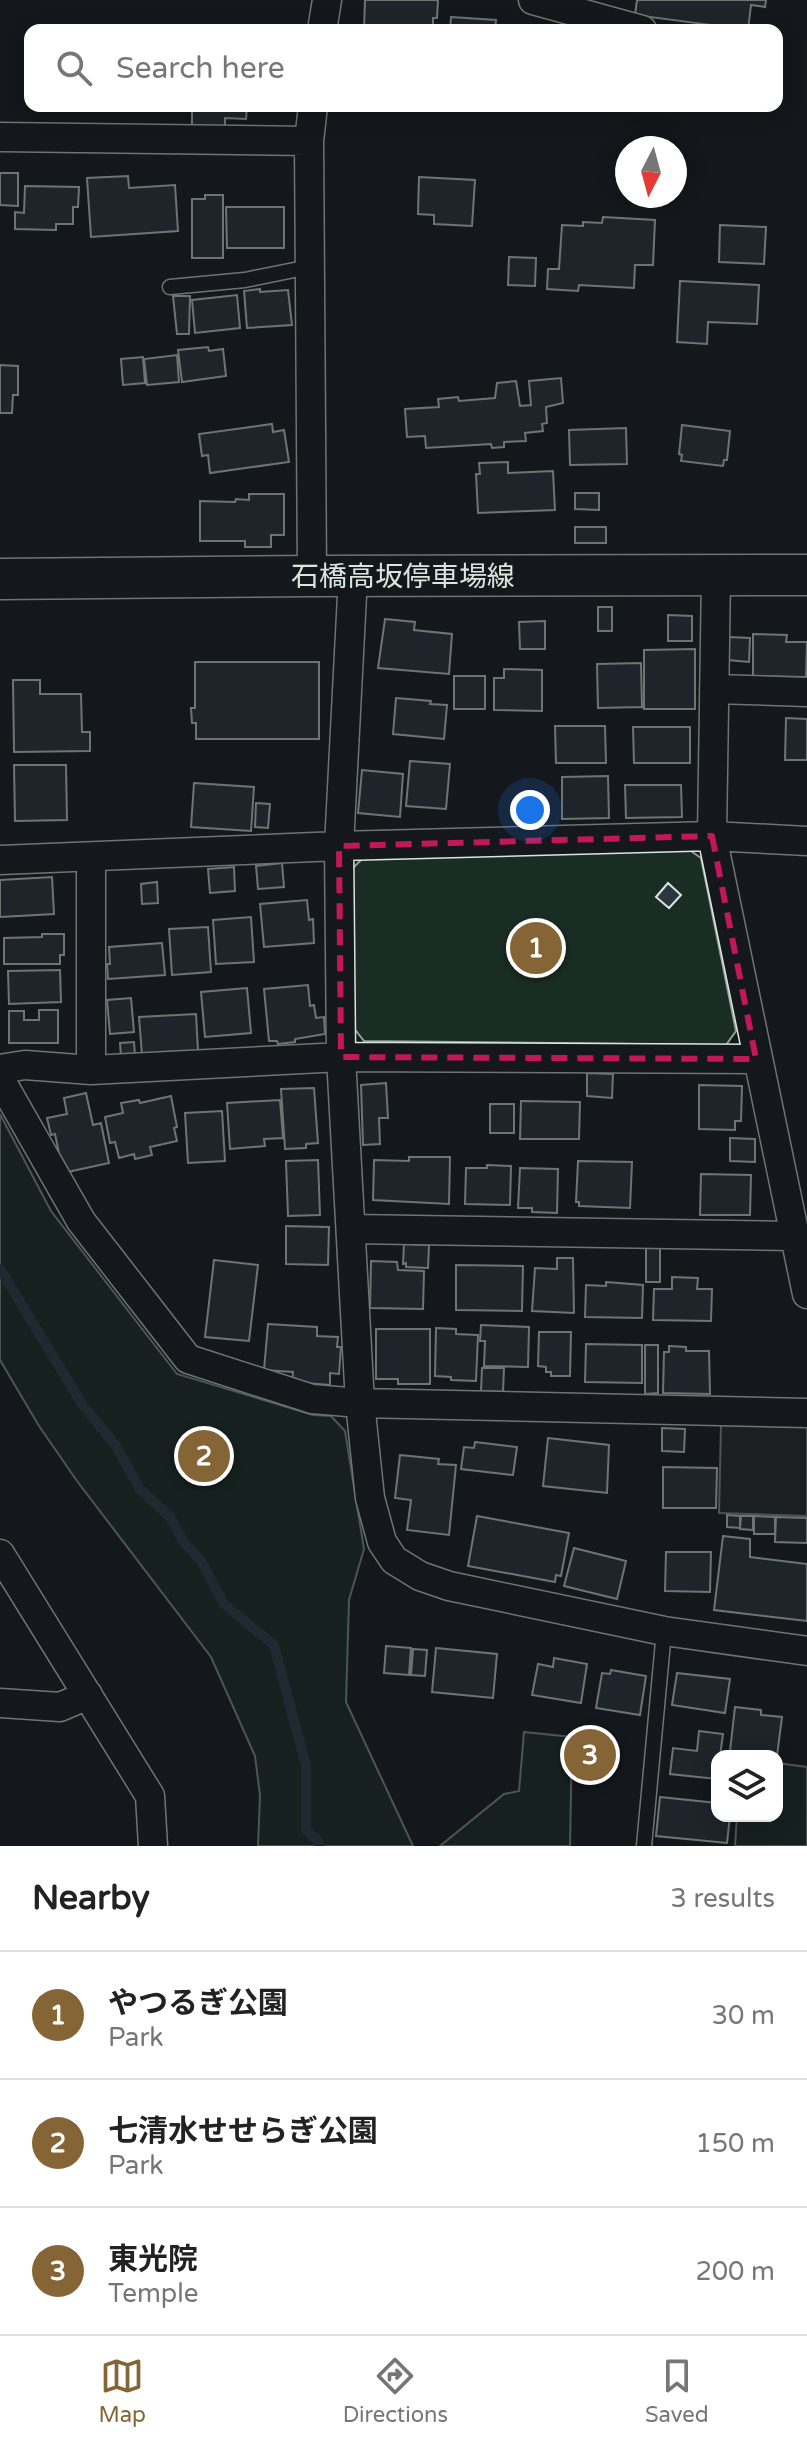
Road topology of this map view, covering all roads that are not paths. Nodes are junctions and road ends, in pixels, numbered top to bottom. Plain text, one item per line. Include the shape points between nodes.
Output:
1 (327, 0) edge
2 (533, 0) edge
3 (323, 24) edge
4 (620, 24) edge
5 (312, 112) edge
6 (0, 137) edge
7 (309, 141) junction
8 (309, 267) junction
9 (170, 287) dead end
10 (807, 575) edge
11 (312, 576) junction
12 (353, 576) junction
13 (716, 576) junction
14 (0, 579) edge
15 (714, 689) junction
16 (807, 692) edge
17 (712, 836) junction
18 (807, 841) edge
19 (339, 846) junction
20 (91, 857) junction
21 (0, 860) edge
22 (341, 1057) junction
23 (756, 1059) junction
24 (0, 1069) edge
25 (91, 1070) junction
26 (0, 1079) edge
27 (352, 1229) junction
28 (793, 1236) junction
29 (807, 1294) edge
30 (360, 1403) junction
31 (807, 1413) edge
32 (0, 1554) edge
33 (664, 1631) junction
34 (807, 1651) edge
35 (88, 1695) junction
36 (0, 1703) edge
37 (153, 1846) edge
38 (644, 1846) edge

1 - 3 street
2 - 4 street
5 - 7 street
6 - 7 street
7 - 8 street
8 - 9 lane
8 - 11 street
10 - 13 main road, 石橋高坂停車場線
11 - 12 main road, 石橋高坂停車場線
11 - 14 main road, 石橋高坂停車場線
12 - 13 main road, 石橋高坂停車場線
12 - 19 street
13 - 15 street
15 - 16 street
15 - 17 street
17 - 18 street
17 - 19 street
17 - 23 street
19 - 20 street
19 - 22 street
20 - 21 street
20 - 25 street
22 - 23 street
22 - 25 street
22 - 27 street
23 - 28 street
24 - 25 street via 25,1065
26 - 30 street via 81,1221 188,1359 312,1399
27 - 28 street
27 - 30 street
28 - 29 street
30 - 31 street
30 - 33 street via 370,1498 382,1542 394,1560 449,1586
32 - 35 street
33 - 34 street
33 - 38 lane
35 - 36 street via 60,1707
35 - 37 street via 150,1796

